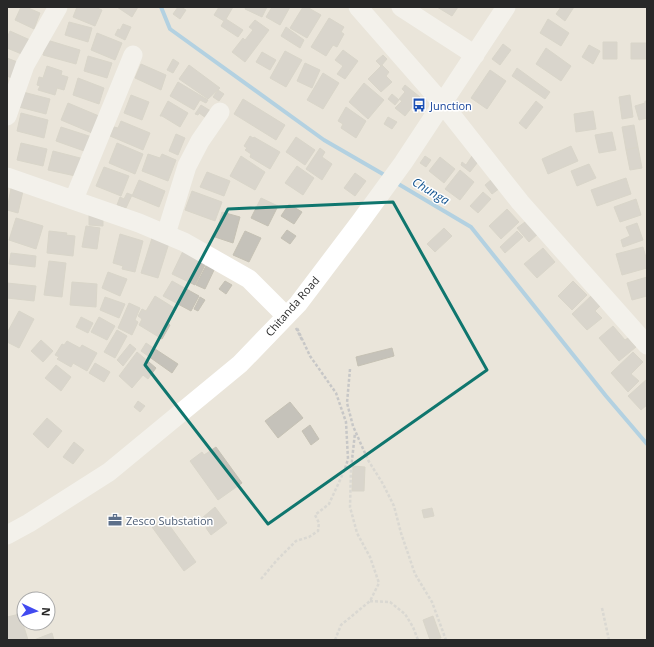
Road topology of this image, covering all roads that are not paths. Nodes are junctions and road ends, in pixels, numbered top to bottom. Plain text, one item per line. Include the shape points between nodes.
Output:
1 (58, 7) edge
2 (358, 7) edge
3 (401, 7) edge
4 (506, 7) edge
5 (133, 54) dead end
6 (475, 55) junction
7 (442, 103) junction
8 (220, 112) dead end
9 (7, 116) edge
10 (7, 176) edge
11 (74, 199) junction
12 (166, 234) junction
13 (287, 315) junction
14 (647, 345) edge
15 (7, 535) edge

1 - 9 street via 25,64
2 - 7 street
3 - 6 street
4 - 6 street, Chitanda Road
5 - 11 street
6 - 7 street, Chitanda Road
7 - 13 street, Chitanda Road via 382,192
7 - 14 street via 520,202
8 - 12 street via 187,166
10 - 11 street
11 - 12 street
12 - 13 street via 209,255 249,279
13 - 15 street, Chitanda Road via 240,364 109,472

